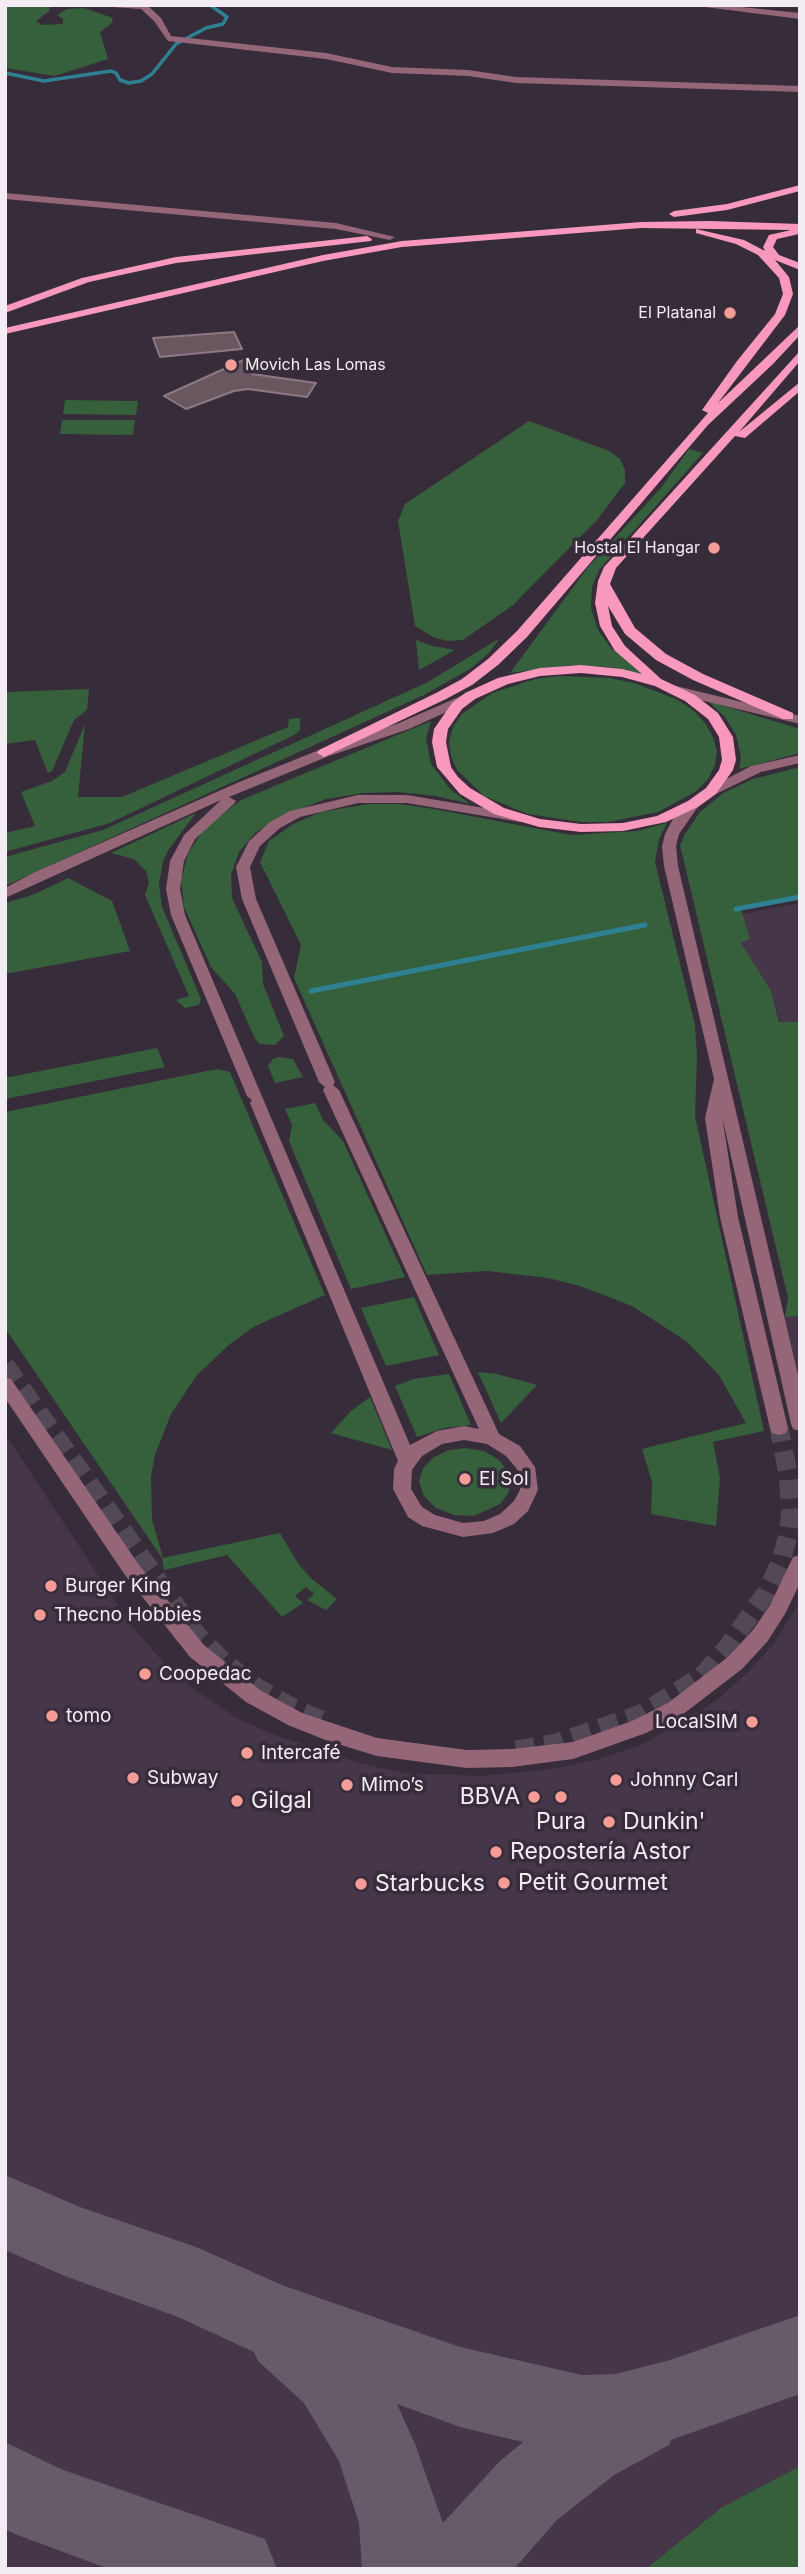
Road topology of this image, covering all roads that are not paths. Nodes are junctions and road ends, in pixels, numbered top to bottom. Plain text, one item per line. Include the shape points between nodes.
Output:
1 (88, 5) edge
2 (142, 5) edge
3 (693, 5) edge
4 (800, 16) edge
5 (800, 89) edge
6 (800, 188) edge
7 (5, 196) edge
8 (800, 221) edge
9 (314, 224) junction
10 (548, 225) junction
11 (655, 225) junction
12 (800, 230) edge
13 (390, 237) junction
14 (321, 244) junction
15 (156, 264) junction
16 (800, 267) edge
17 (199, 286) junction
18 (5, 310) edge
19 (800, 328) edge
20 (5, 331) edge
21 (800, 354) edge
22 (800, 385) edge
23 (704, 423) junction
24 (684, 488) junction
25 (604, 581) junction
26 (522, 634) junction
27 (660, 684) junction
28 (486, 687) junction
29 (676, 690) junction
30 (470, 696) junction
31 (794, 718) edge
32 (324, 753) junction
33 (800, 759) edge
34 (274, 775) junction
35 (711, 791) junction
36 (693, 804) junction
37 (520, 818) junction
38 (5, 894) edge
39 (722, 1079) junction
40 (5, 1384) edge
41 (800, 1424) tunnel mouth
42 (779, 1428) tunnel mouth
43 (492, 1438) junction
44 (407, 1460) junction
45 (800, 1562) edge

1 - 2 street
2 - 5 street via 168,38 326,55 393,69 516,80
3 - 4 street
6 - 10 main road via 727,207
7 - 9 street
8 - 10 main road via 691,218
9 - 13 street
9 - 14 street via 331,233
10 - 13 main road
11 - 12 main road
11 - 17 main road via 402,244
11 - 23 main road via 715,234 747,245 772,263 787,284 785,307 714,400
12 - 16 main road via 773,237 768,247 775,257
13 - 14 main road
14 - 15 main road
15 - 17 main road via 107,280 98,293 123,297
15 - 18 main road via 86,280
17 - 20 main road
19 - 23 main road
21 - 24 main road
22 - 24 main road
23 - 26 main road
24 - 25 main road via 610,567
25 - 27 main road via 601,603 606,626 620,648
25 - 31 main road via 630,631 661,657
26 - 28 main road via 508,664
26 - 32 main road via 467,681
27 - 28 main road via 622,673 560,670
27 - 29 main road
28 - 30 main road
29 - 31 street
29 - 35 main road via 708,712 726,737 726,771
30 - 32 street via 404,726
30 - 37 main road via 441,729 444,767 465,791
32 - 34 street
33 - 35 street via 756,769
34 - 38 street
34 - 44 street via 231,799 201,824 177,862 173,889 178,915
35 - 36 main road
36 - 37 main road via 662,818 612,828 560,827
36 - 39 street via 672,834 671,866
37 - 43 street via 407,799 358,799 295,814 275,825 254,844 243,867 249,899 329,1086
39 - 41 street
39 - 42 street via 713,1118 719,1158
40 - 45 street via 132,1570 197,1651 226,1677 283,1713 377,1747 467,1759 512,1758 573,1750 639,1727 675,1709 735,1663 778,1609
43 - 44 street via 464,1433 437,1438
43 - 44 street via 522,1460 529,1479 521,1506 507,1519 486,1528 447,1528 415,1511 402,1489

